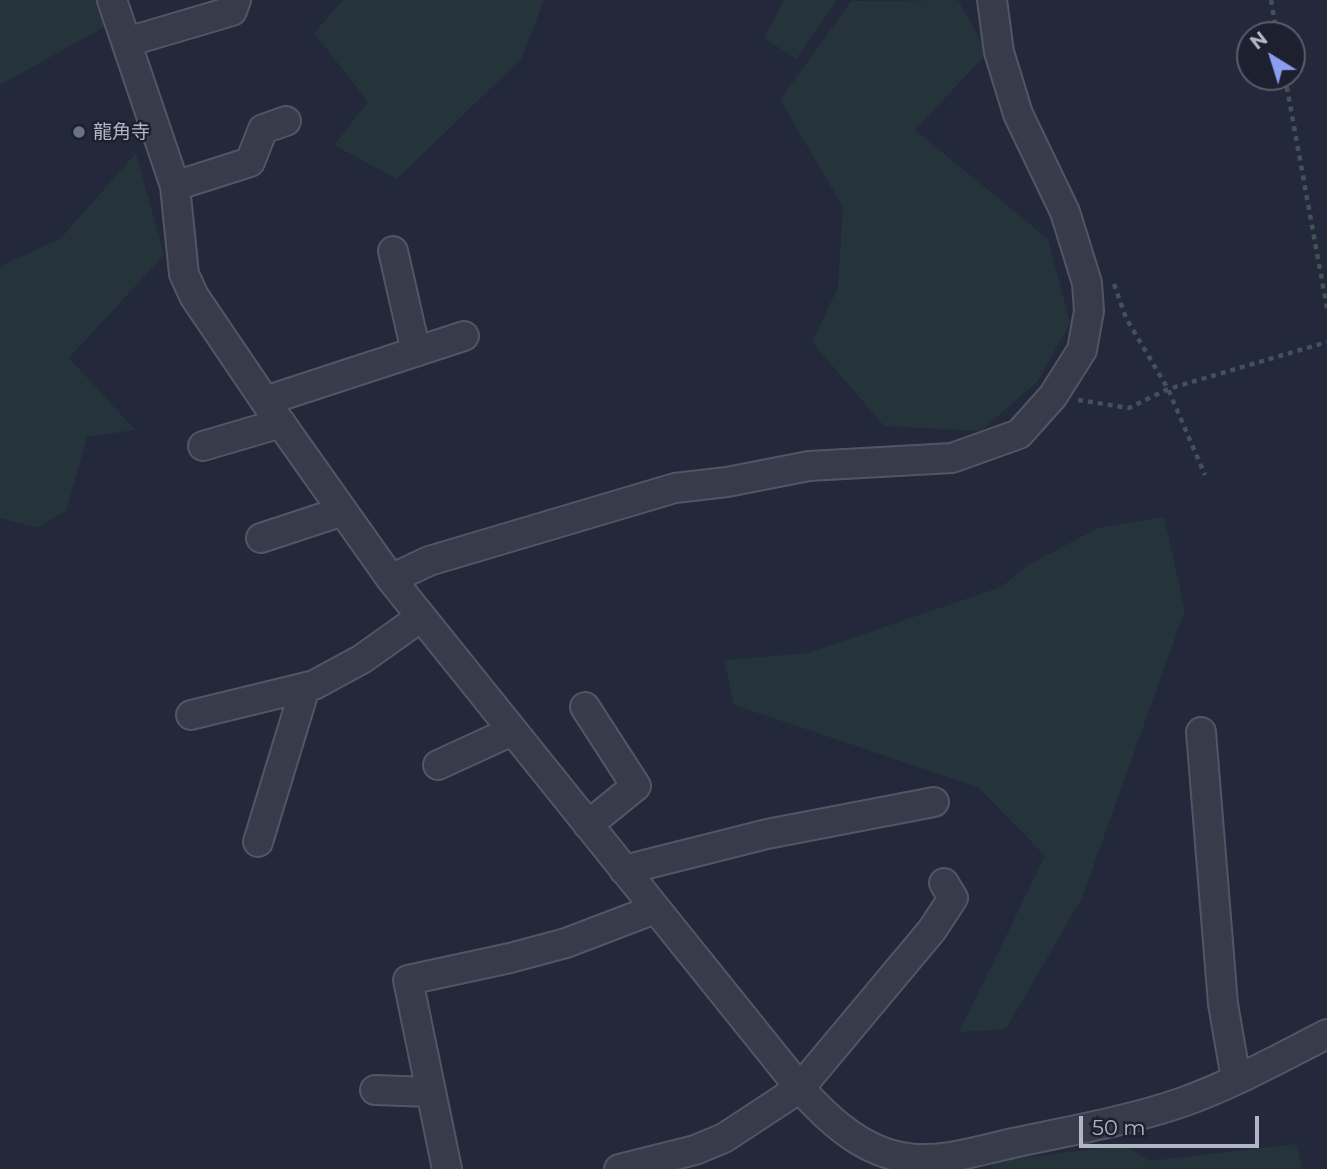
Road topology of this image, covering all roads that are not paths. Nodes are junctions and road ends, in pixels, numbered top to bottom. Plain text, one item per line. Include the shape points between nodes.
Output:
1 (112, 0) edge
2 (236, 0) edge
3 (992, 0) edge
4 (127, 42) junction
5 (286, 121) dead end
6 (175, 186) junction
7 (393, 251) dead end
8 (464, 336) dead end
9 (416, 352) junction
10 (273, 412) junction
11 (203, 446) dead end
12 (343, 511) junction
13 (261, 538) dead end
14 (391, 579) junction
15 (421, 617) junction
16 (304, 688) junction
17 (585, 707) dead end
18 (191, 715) dead end
19 (512, 731) junction
20 (1200, 732) dead end
21 (438, 765) dead end
22 (934, 802) dead end
23 (588, 825) junction
24 (258, 842) dead end
25 (624, 870) junction
26 (944, 883) dead end
27 (656, 909) junction
28 (1327, 1034) edge
29 (1236, 1079) junction
30 (800, 1088) junction
31 (375, 1090) dead end
32 (431, 1092) junction
33 (629, 1168) edge
34 (447, 1169) edge

1 - 4 street
2 - 4 street via 232,11
3 - 14 street via 999,52 1018,114 1065,212 1087,283 1089,311 1082,351 1053,396 1019,434 952,458 809,466 675,488 429,561
4 - 6 street
5 - 6 street via 263,129 250,162
6 - 10 street via 184,274 194,296
7 - 9 street
8 - 9 street
9 - 10 street
10 - 11 street
10 - 12 street
12 - 13 street
12 - 14 street
14 - 15 street
15 - 16 street via 362,659
15 - 19 street
16 - 18 street
16 - 24 street
17 - 23 street via 636,786
19 - 21 street
19 - 23 street
20 - 29 street via 1223,1004
22 - 25 street via 767,834
23 - 25 street
25 - 27 street
26 - 30 street via 953,898 932,930
27 - 30 street
27 - 32 street via 566,943 408,980
28 - 29 street
29 - 30 street via 1182,1102 1095,1125 947,1157 909,1159 873,1149 828,1117
30 - 33 street via 724,1138
31 - 32 street
32 - 34 street

